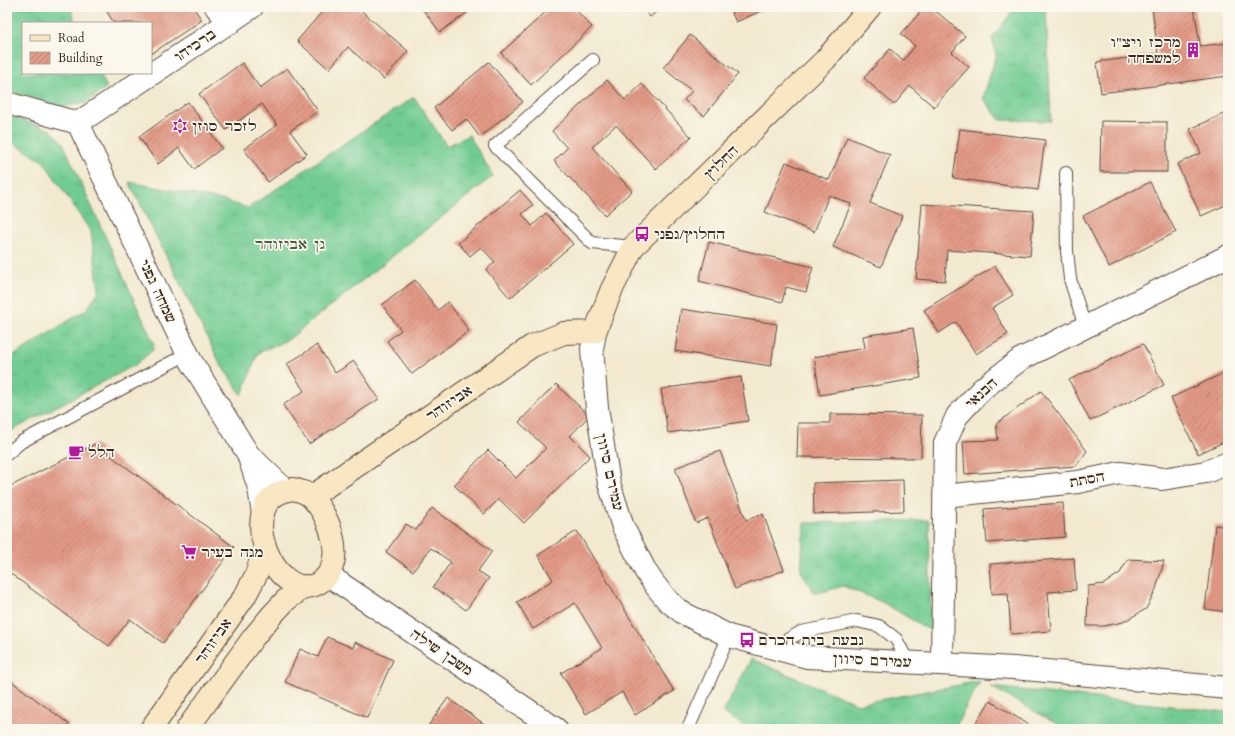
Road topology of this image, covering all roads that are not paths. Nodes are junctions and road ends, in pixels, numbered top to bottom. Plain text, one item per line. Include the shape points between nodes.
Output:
1 (252, 7) edge
2 (870, 7) edge
3 (223, 15) edge
4 (593, 60) dead end
5 (152, 68) edge
6 (144, 74) edge
7 (7, 103) edge
8 (78, 123) junction
9 (1066, 173) dead end
10 (633, 247) junction
11 (1228, 256) edge
12 (1085, 327) junction
13 (595, 332) junction
14 (187, 354) junction
15 (7, 454) edge
16 (248, 454) junction
17 (1228, 463) edge
18 (286, 490) junction
19 (944, 496) junction
20 (312, 497) junction
21 (263, 514) junction
22 (265, 546) junction
23 (328, 575) junction
24 (306, 586) junction
25 (729, 636) junction
26 (773, 648) junction
27 (908, 662) junction
28 (942, 664) junction
29 (1228, 688) edge
30 (151, 729) edge
31 (187, 729) edge
32 (556, 729) edge
33 (688, 729) edge

1 - 3 street, ברכיהו
2 - 10 street, החלוץ via 825,60
3 - 5 street, ברכיהו
4 - 10 lane via 495,146 592,243
6 - 8 street, ברכיהו
7 - 8 street
8 - 14 street, שמחה גפני
9 - 12 lane via 1070,279
10 - 13 street, החלוץ via 611,290
11 - 12 street, הבנאי
12 - 19 street, הבנאי via 1021,358 982,389 957,416 945,443
13 - 20 street, אביזוהר via 564,333 532,346
13 - 25 street, עמירם סיוון via 592,349 597,408 609,483 623,527 646,572 668,601 683,613
14 - 15 lane via 21,442
14 - 16 street, שמחה גפני
16 - 18 street, שמחה גפני
16 - 21 street, שמחה גפני via 259,488
17 - 19 street, הסתת via 1206,472 1162,479 1120,473 1078,482
18 - 20 street via 303,491
18 - 21 street via 268,500
19 - 28 street, הבנאי
20 - 23 street via 327,520 333,537 333,566
21 - 22 street via 262,533
22 - 24 street via 270,560 287,580 296,585
22 - 30 street, אביזוהר via 256,575 245,596
23 - 24 street
23 - 32 street, משכן שילה
24 - 31 street via 286,600 272,615
25 - 26 street, עמירם סיוון
25 - 33 lane
26 - 27 street, עמירם סיוון via 806,657
26 - 27 lane via 801,632 858,621 879,626 896,639
27 - 28 street, עמירם סיוון
28 - 29 street, עמירם סיוון via 1014,668

